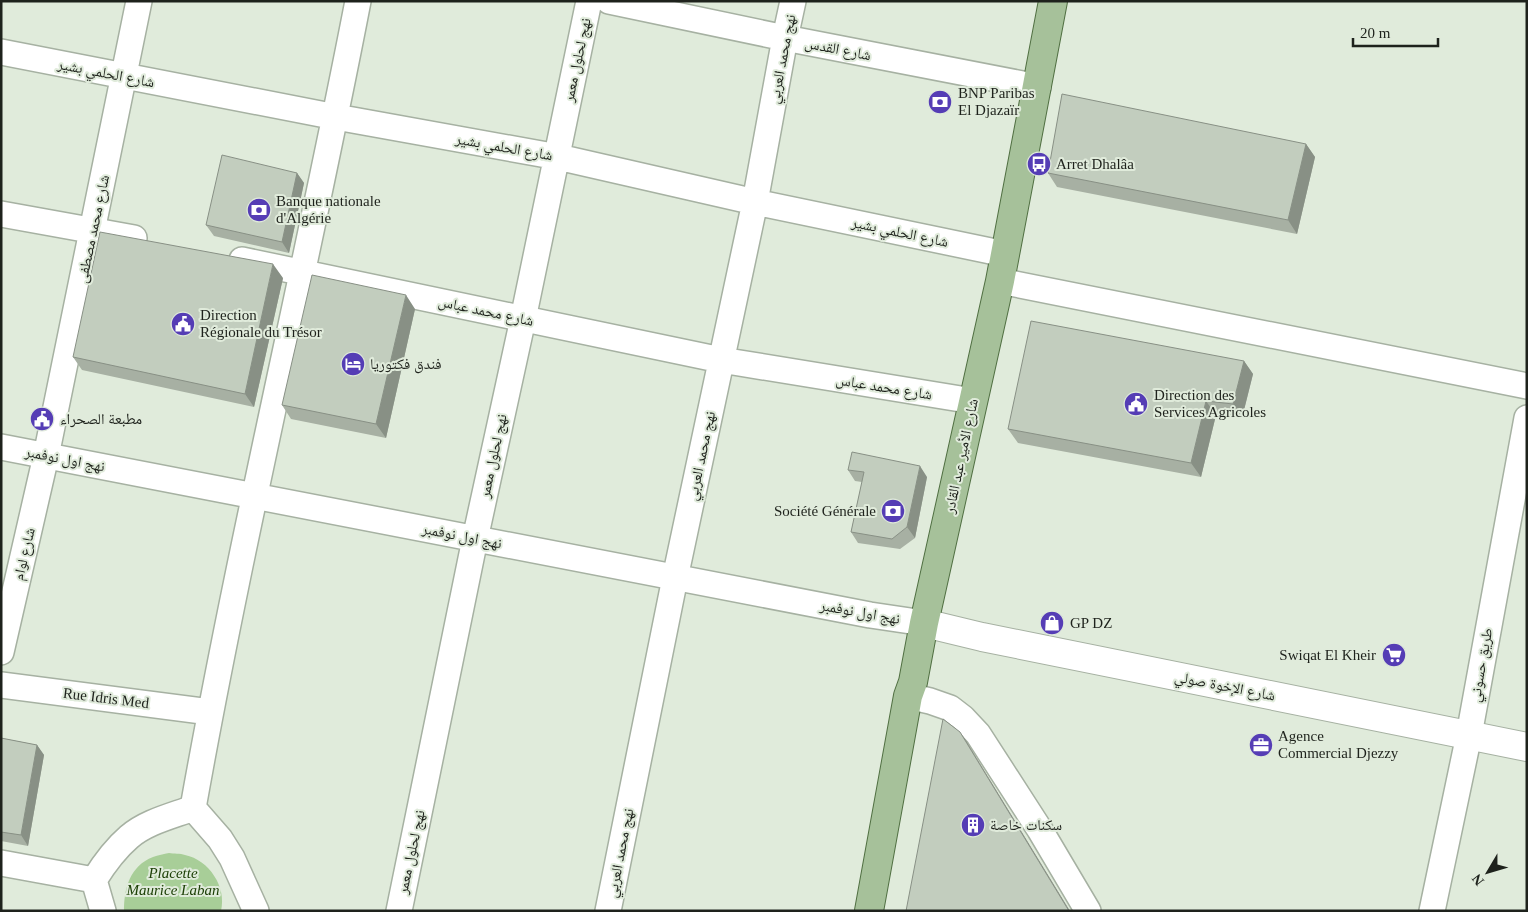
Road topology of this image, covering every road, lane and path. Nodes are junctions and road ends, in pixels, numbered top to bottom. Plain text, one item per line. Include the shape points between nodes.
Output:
1 (140, 1) edge
2 (358, 1) edge
3 (589, 1) edge
4 (609, 1) edge
5 (793, 1) edge
6 (1053, 1) edge
7 (784, 38) junction
8 (1, 52) edge
9 (124, 76) junction
10 (1038, 87) junction
11 (336, 117) junction
12 (558, 157) junction
13 (755, 202) junction
14 (1, 214) edge
15 (93, 230) junction
16 (160, 244) edge
17 (1005, 254) junction
18 (217, 255) edge
19 (302, 272) junction
20 (1000, 281) junction
21 (523, 319) junction
22 (721, 360) junction
23 (1527, 386) edge
24 (973, 402) junction
25 (1527, 418) edge
26 (1, 447) edge
27 (46, 456) junction
28 (254, 496) junction
29 (475, 539) junction
30 (675, 578) junction
31 (924, 623) junction
32 (1, 652) edge
33 (1, 685) edge
34 (908, 696) junction
35 (210, 712) junction
36 (1469, 735) junction
37 (1527, 746) edge
38 (193, 808) junction
39 (1, 863) edge
40 (94, 880) junction
41 (258, 910) edge
42 (103, 911) edge
43 (398, 911) edge
44 (608, 911) edge
45 (868, 911) edge
46 (1088, 911) edge
47 (1432, 911) edge

1 - 9 street, شارع محمد مصطفى
2 - 11 street
3 - 12 street, نهج لحلول معمر
4 - 7 street, شارع القدس
5 - 7 street, نهج محمد العربي
6 - 10 main road, شارع الأمير عبد القادر
7 - 10 street, شارع القدس
7 - 13 street, نهج محمد العربي
8 - 9 street, شارع الحلمي بشير
9 - 11 street, شارع الحلمي بشير
9 - 15 street, شارع محمد مصطفى
10 - 17 main road, شارع الأمير عبد القادر
11 - 12 street, شارع الحلمي بشير
11 - 19 street
12 - 13 street, شارع الحلمي بشير
12 - 21 street, نهج لحلول معمر
13 - 17 street, شارع الحلمي بشير
13 - 22 street, نهج محمد العربي
14 - 15 street
15 - 16 street
15 - 27 street, شارع محمد مصطفى
17 - 20 main road, شارع الأمير عبد القادر
18 - 19 street, شارع محمد عباس
19 - 21 street, شارع محمد عباس
19 - 28 street
20 - 23 street
20 - 24 main road, شارع الأمير عبد القادر
21 - 22 street, شارع محمد عباس
21 - 29 street, نهج لحلول معمر
22 - 24 street, شارع محمد عباس
22 - 30 street, نهج محمد العربي
24 - 31 main road, شارع الأمير عبد القادر
25 - 36 street, طريق حسوني
26 - 27 street, نهج اول نوفمبر
27 - 28 street, نهج اول نوفمبر
27 - 32 street, شارع لوام
28 - 29 street, نهج اول نوفمبر
28 - 35 street
29 - 30 street, نهج اول نوفمبر
29 - 43 street, نهج لحلول معمر
30 - 31 street, نهج اول نوفمبر
30 - 44 street, نهج محمد العربي
31 - 34 main road, شارع الأمير عبد القادر via 914,682
31 - 36 street, شارع الإخوة صولي
33 - 35 street, Rue Idris Med
34 - 45 main road, شارع الأمير عبد القادر
34 - 46 street via 950,708 978,734
35 - 38 street
36 - 37 street, شارع الإخوة صولي
36 - 47 street, طريق حسوني
38 - 40 street via 129,836 104,863
38 - 41 street via 220,839
39 - 40 street
40 - 42 street

